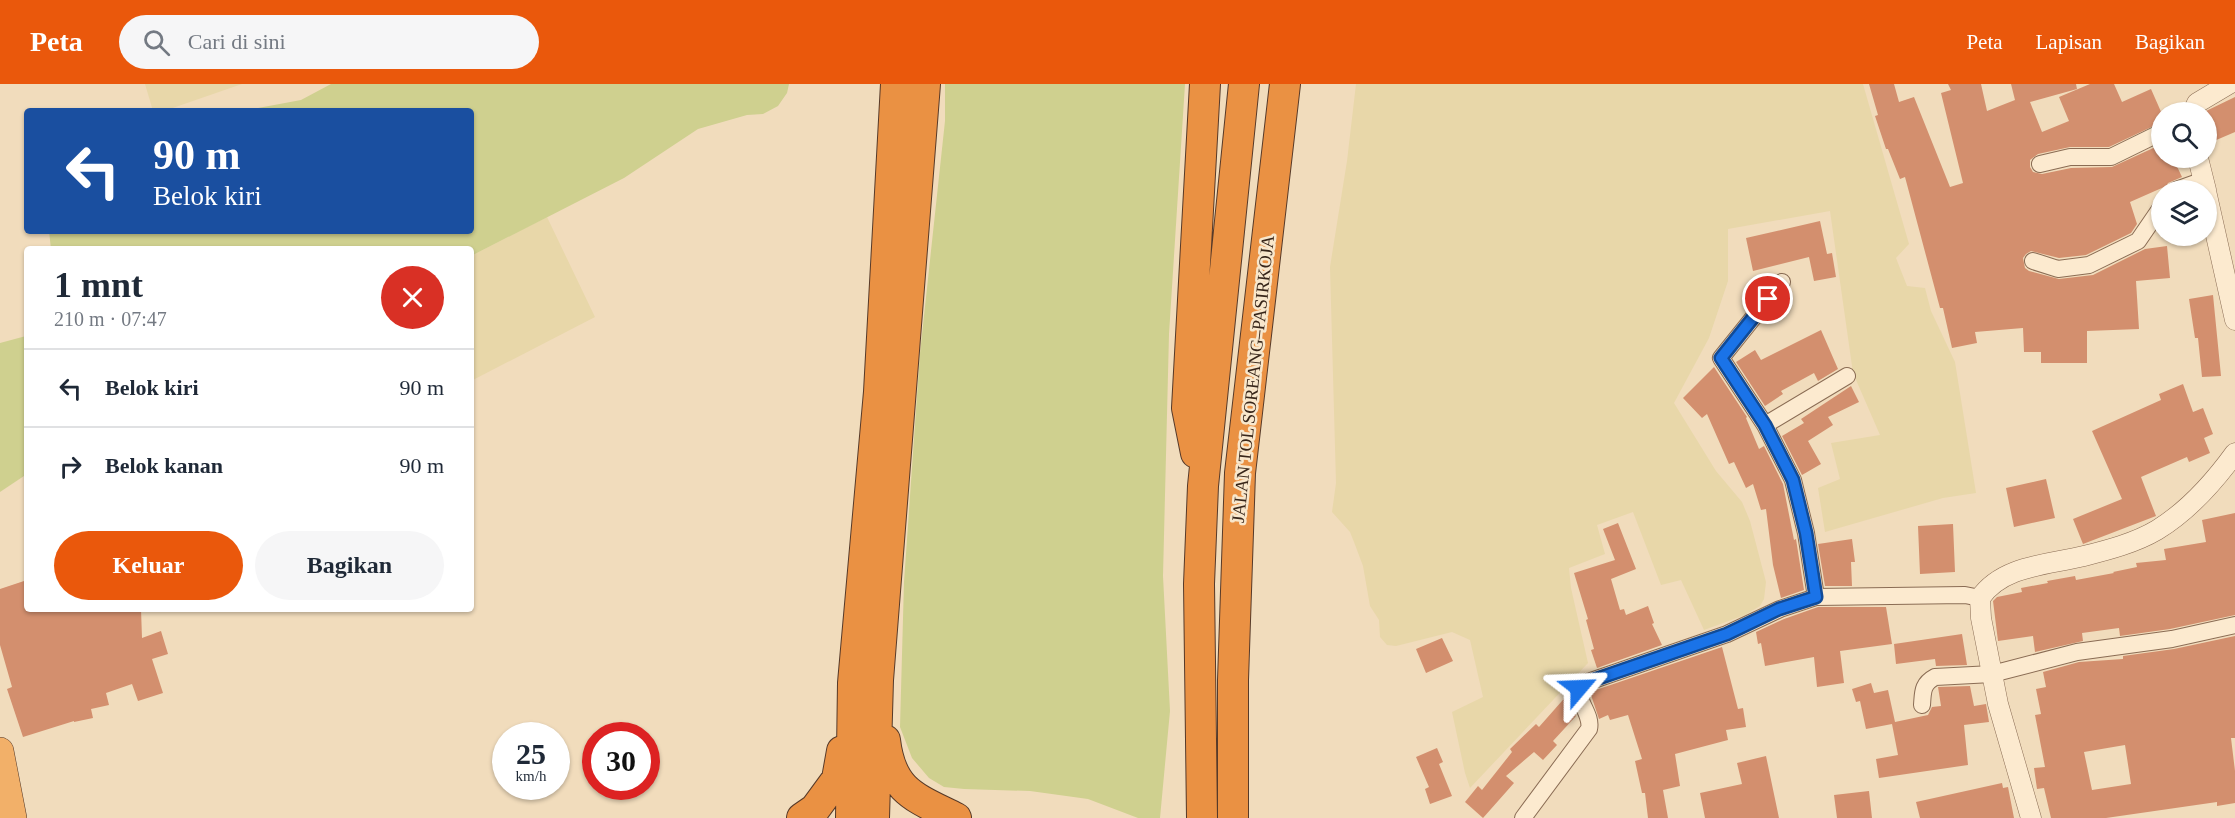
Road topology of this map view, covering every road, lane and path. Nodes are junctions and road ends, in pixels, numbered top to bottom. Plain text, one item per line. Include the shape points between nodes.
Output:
1 (896, 84) edge
2 (925, 84) edge
3 (1204, 84) edge
4 (1244, 84) edge
5 (1285, 84) edge
6 (2229, 84) edge
7 (2199, 102) edge
8 (2151, 137) edge
9 (2040, 164) dead end
10 (2151, 222) edge
11 (2217, 237) edge
12 (2033, 261) dead end
13 (1782, 282) dead end
14 (2235, 320) edge
15 (1847, 376) dead end
16 (1765, 425) junction
17 (2235, 453) edge
18 (1203, 486) junction
19 (1816, 597) junction
20 (1980, 598) junction
21 (2235, 625) edge
22 (1992, 674) junction
23 (866, 682) junction
24 (1922, 705) dead end
25 (0, 751) edge
26 (13, 818) edge
27 (802, 818) edge
28 (851, 818) edge
29 (874, 818) edge
30 (956, 818) edge
31 (1202, 818) edge
32 (1233, 818) edge
33 (1523, 818) edge
34 (2031, 818) edge

1 - 23 highway
2 - 23 highway
3 - 18 highway via 1187,408
4 - 18 highway, JALAN TOL SOREANG–PASIRKOJA
5 - 32 highway, JALAN TOL SOREANG–PASIRKOJA via 1240,473
6 - 7 street
8 - 9 street via 2111,157 2070,157
10 - 12 street via 2138,241 2089,265 2058,269
11 - 14 street
13 - 16 street via 1721,358
15 - 16 street
16 - 19 street via 1793,480
17 - 20 street via 2200,496 2157,530 2082,557 2009,575
18 - 31 highway, JALAN TOL SOREANG–PASIRKOJA via 1199,584
19 - 20 street
19 - 33 street via 1779,609 1727,634 1582,684 1578,694 1591,722 1589,729
20 - 22 street
21 - 22 street via 2172,639 2077,652
22 - 24 street via 1935,677 1924,687
22 - 34 street
23 - 27 highway via 837,779 815,809
23 - 28 highway
23 - 29 highway
23 - 30 highway via 896,779 917,799
25 - 26 highway

